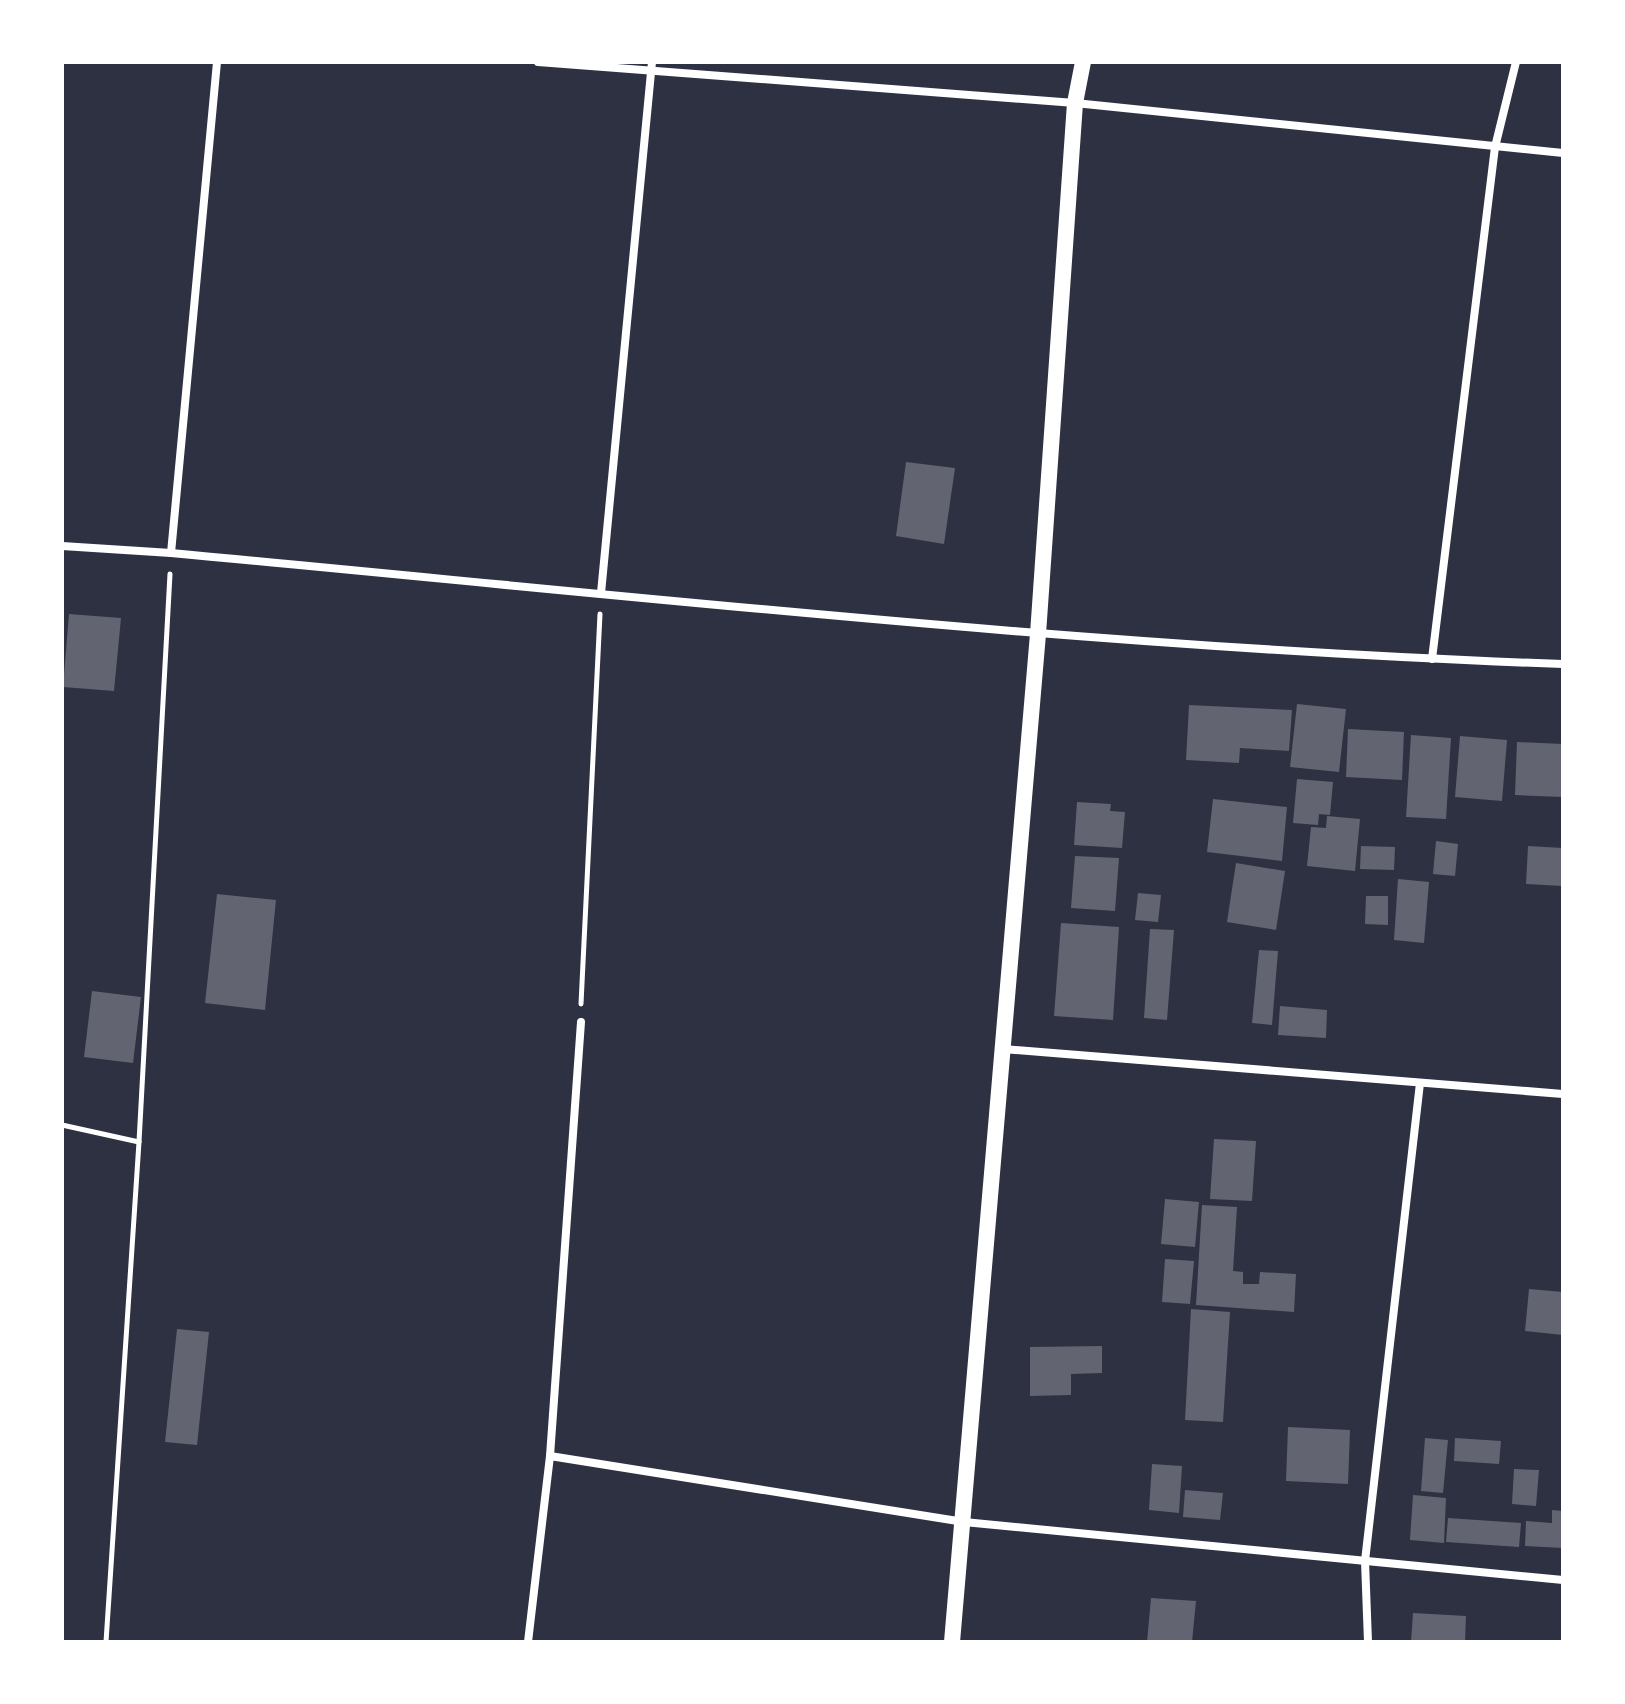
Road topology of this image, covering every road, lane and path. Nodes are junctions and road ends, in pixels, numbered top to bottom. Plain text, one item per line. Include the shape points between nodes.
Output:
1 (217, 62) edge
2 (538, 62) edge
3 (1083, 62) edge
4 (1516, 62) edge
5 (651, 66) edge
6 (1075, 103) junction
7 (1495, 147) junction
8 (1563, 153) edge
9 (62, 546) edge
10 (171, 553) junction
11 (601, 593) junction
12 (1038, 634) junction
13 (1432, 659) junction
14 (1563, 664) edge
15 (581, 1022) joint
16 (1003, 1049) junction
17 (1420, 1083) junction
18 (1563, 1094) edge
19 (62, 1125) edge
20 (139, 1142) junction
21 (550, 1456) junction
22 (964, 1522) junction
23 (1365, 1561) junction
24 (1563, 1580) edge
25 (106, 1642) edge
26 (528, 1642) edge
27 (952, 1642) edge
28 (1368, 1642) edge

1 - 10 street
2 - 5 street
3 - 6 main road
4 - 7 street
5 - 6 street
5 - 11 street
6 - 7 street
6 - 12 main road
7 - 8 street
7 - 13 street
9 - 10 street
10 - 11 street
10 - 20 path
11 - 12 street
11 - 15 path
12 - 13 street
12 - 16 main road
13 - 14 street
15 - 21 street
16 - 17 street
16 - 22 main road
17 - 18 street
17 - 23 street
19 - 20 path
20 - 25 path
21 - 22 street
21 - 26 street
22 - 23 street
22 - 27 main road
23 - 24 street
23 - 28 street

